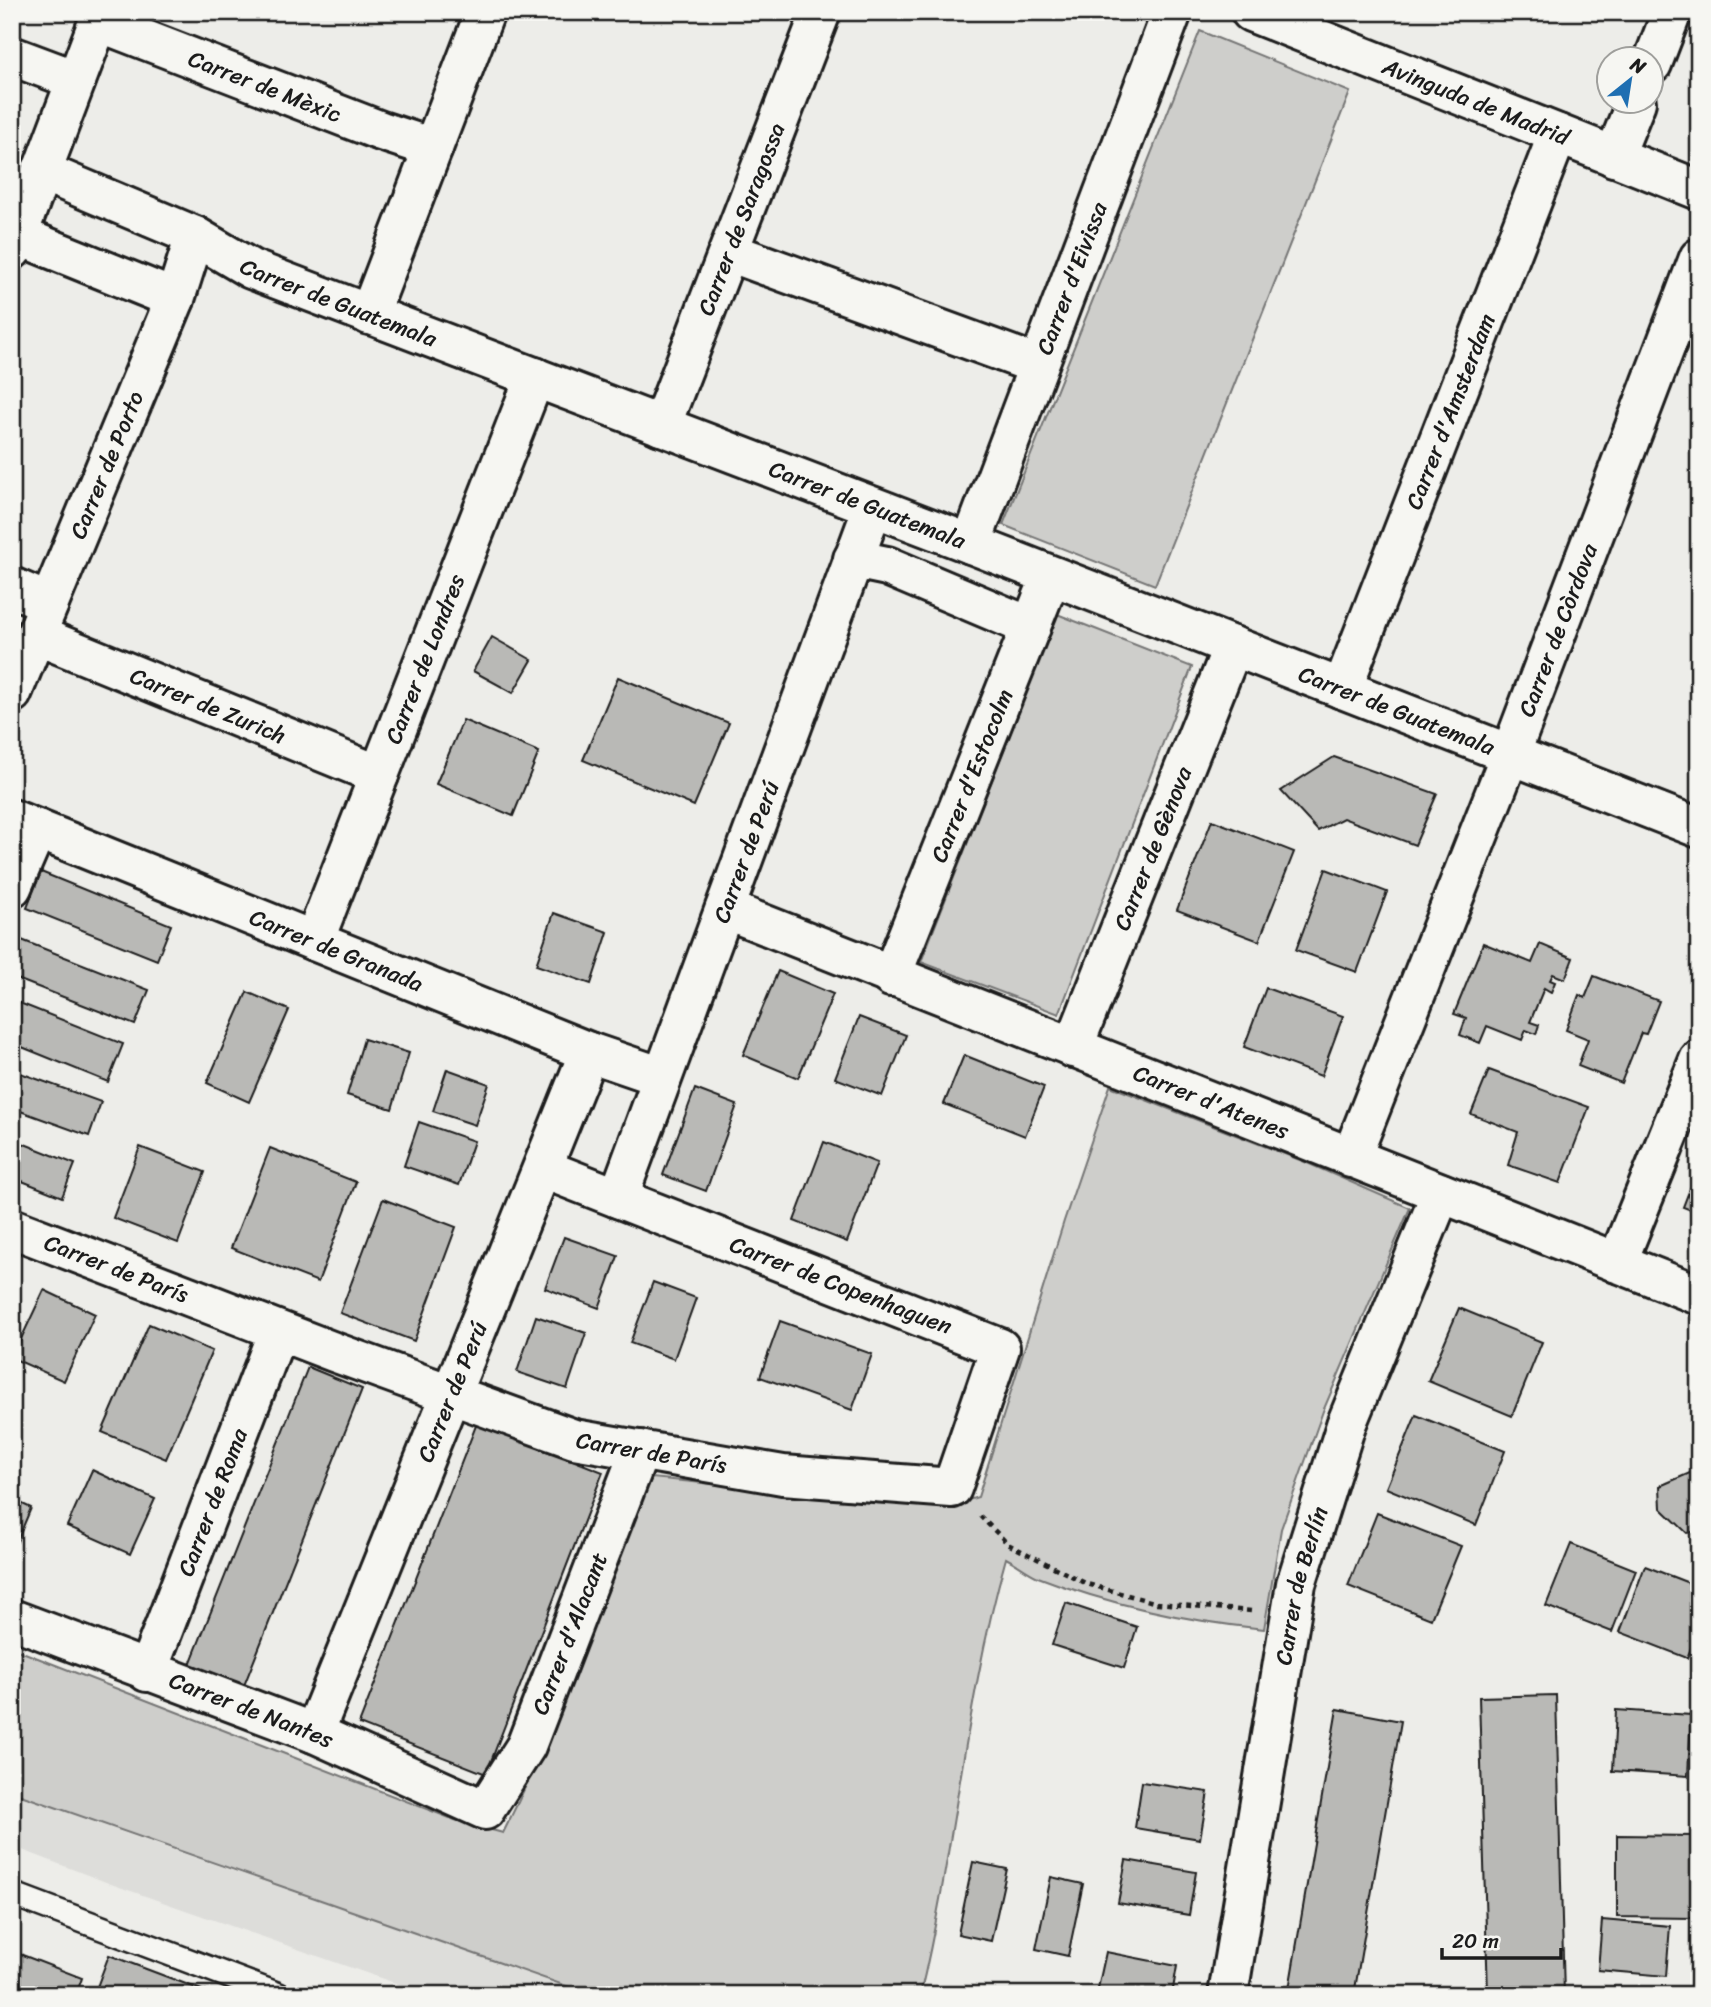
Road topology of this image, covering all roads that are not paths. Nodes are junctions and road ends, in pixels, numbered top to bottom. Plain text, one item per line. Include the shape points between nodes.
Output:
1 (485, 12) edge
2 (821, 12) edge
3 (1172, 12) edge
4 (1251, 12) edge
5 (1672, 12) edge
6 (100, 17) edge
7 (1658, 46) edge
8 (12, 56) edge
9 (76, 80) junction
10 (1630, 116) edge
11 (1558, 134) junction
12 (433, 148) junction
13 (1614, 156) junction
14 (41, 171) junction
15 (1699, 190) edge
16 (195, 236) junction
17 (14, 239) edge
18 (729, 252) junction
19 (1699, 258) edge
20 (174, 299) junction
21 (369, 314) junction
22 (1038, 365) junction
23 (535, 377) junction
24 (661, 426) junction
25 (873, 507) junction
26 (971, 544) junction
27 (853, 559) junction
28 (1051, 576) junction
29 (12, 587) edge
30 (43, 619) junction
31 (1031, 627) junction
32 (1233, 646) junction
33 (1342, 689) junction
34 (12, 693) edge
35 (1510, 755) junction
36 (379, 775) junction
37 (24, 824) edge
38 (1699, 828) edge
39 (12, 887) edge
40 (724, 909) junction
41 (314, 941) junction
42 (891, 976) junction
43 (1073, 1048) junction
44 (589, 1052) junction
45 (1699, 1060) edge
46 (662, 1077) junction
47 (1351, 1158) junction
48 (544, 1169) junction
49 (1441, 1193) junction
50 (618, 1198) junction
51 (12, 1228) edge
52 (1617, 1262) junction
53 (1699, 1295) edge
54 (278, 1331) junction
55 (452, 1395) junction
56 (640, 1450) junction
57 (952, 1488) joint
58 (12, 1619) edge
59 (147, 1672) junction
60 (314, 1733) junction
61 (485, 1810) joint
62 (12, 1894) edge
63 (279, 1995) edge
64 (1228, 1995) edge

1 - 12 street
2 - 18 street, Carrer de Saragossa
3 - 22 street, Carrer d'Eivissa
4 - 11 street, Avinguda de Madrid
5 - 7 street
6 - 9 street
6 - 12 street, Carrer de Mèxic
8 - 9 street
9 - 14 street
10 - 13 street
11 - 13 street, Avinguda de Madrid
11 - 33 street, Carrer d'Amsterdam
12 - 21 street
13 - 15 street, Avinguda de Madrid
14 - 16 street, Carrer de Guatemala
14 - 17 street
16 - 20 street, Carrer de Porto
16 - 21 street, Carrer de Guatemala via 251,269
17 - 20 street
18 - 22 street
18 - 24 street, Carrer de Saragossa
19 - 35 street, Carrer de Còrdova
20 - 30 street, Carrer de Porto
21 - 23 street, Carrer de Guatemala
22 - 26 street, Carrer d'Eivissa
23 - 24 street, Carrer de Guatemala
23 - 36 street, Carrer de Londres
24 - 25 street, Carrer de Guatemala
25 - 26 street, Carrer de Guatemala
25 - 27 street, Carrer de Perú
26 - 28 street, Carrer de Guatemala
27 - 31 street via 887,566
27 - 40 street, Carrer de Perú
28 - 31 street, Carrer d'Estocolm
28 - 32 street, Carrer de Guatemala
29 - 30 street, Carrer de Zurich
30 - 34 street, Carrer de Porto
30 - 36 street, Carrer de Zurich
31 - 42 street, Carrer d'Estocolm
32 - 33 street, Carrer de Guatemala
32 - 43 street, Carrer de Gènova
33 - 35 street, Carrer de Guatemala
35 - 38 street, Carrer de Guatemala
35 - 47 street, Carrer de Còrdova
36 - 41 street, Carrer de Londres
37 - 39 street
37 - 41 street, Carrer de Granada
40 - 42 street, Carrer d'Atenes
40 - 46 street, Carrer de Perú
41 - 44 street, Carrer de Granada
42 - 43 street, Carrer d'Atenes
43 - 47 street, Carrer d'Atenes
44 - 46 street, Carrer de Granada
44 - 48 street, Carrer de Perú
45 - 52 street
46 - 50 street, Carrer de Perú
47 - 49 street, Carrer d'Atenes
48 - 50 street, Carrer de Copenhaguen
48 - 55 street, Carrer de Perú
49 - 52 street, Carrer d'Atenes
49 - 64 street, Carrer de Berlín via 1346,1425 1296,1584
50 - 57 street, Carrer de Copenhaguen via 1000,1348
51 - 54 street, Carrer de París
52 - 53 street, Carrer d'Atenes
54 - 55 street, Carrer de París
54 - 59 street, Carrer de Roma
55 - 56 street, Carrer de París via 574,1438
55 - 60 street, Carrer de Perú
56 - 57 street, Carrer de París via 783,1475
56 - 61 street, Carrer d'Alacant via 526,1746
58 - 59 street, Carrer de Nantes
59 - 60 street, Carrer de Nantes
60 - 61 street, Carrer de Nantes
62 - 63 lane

